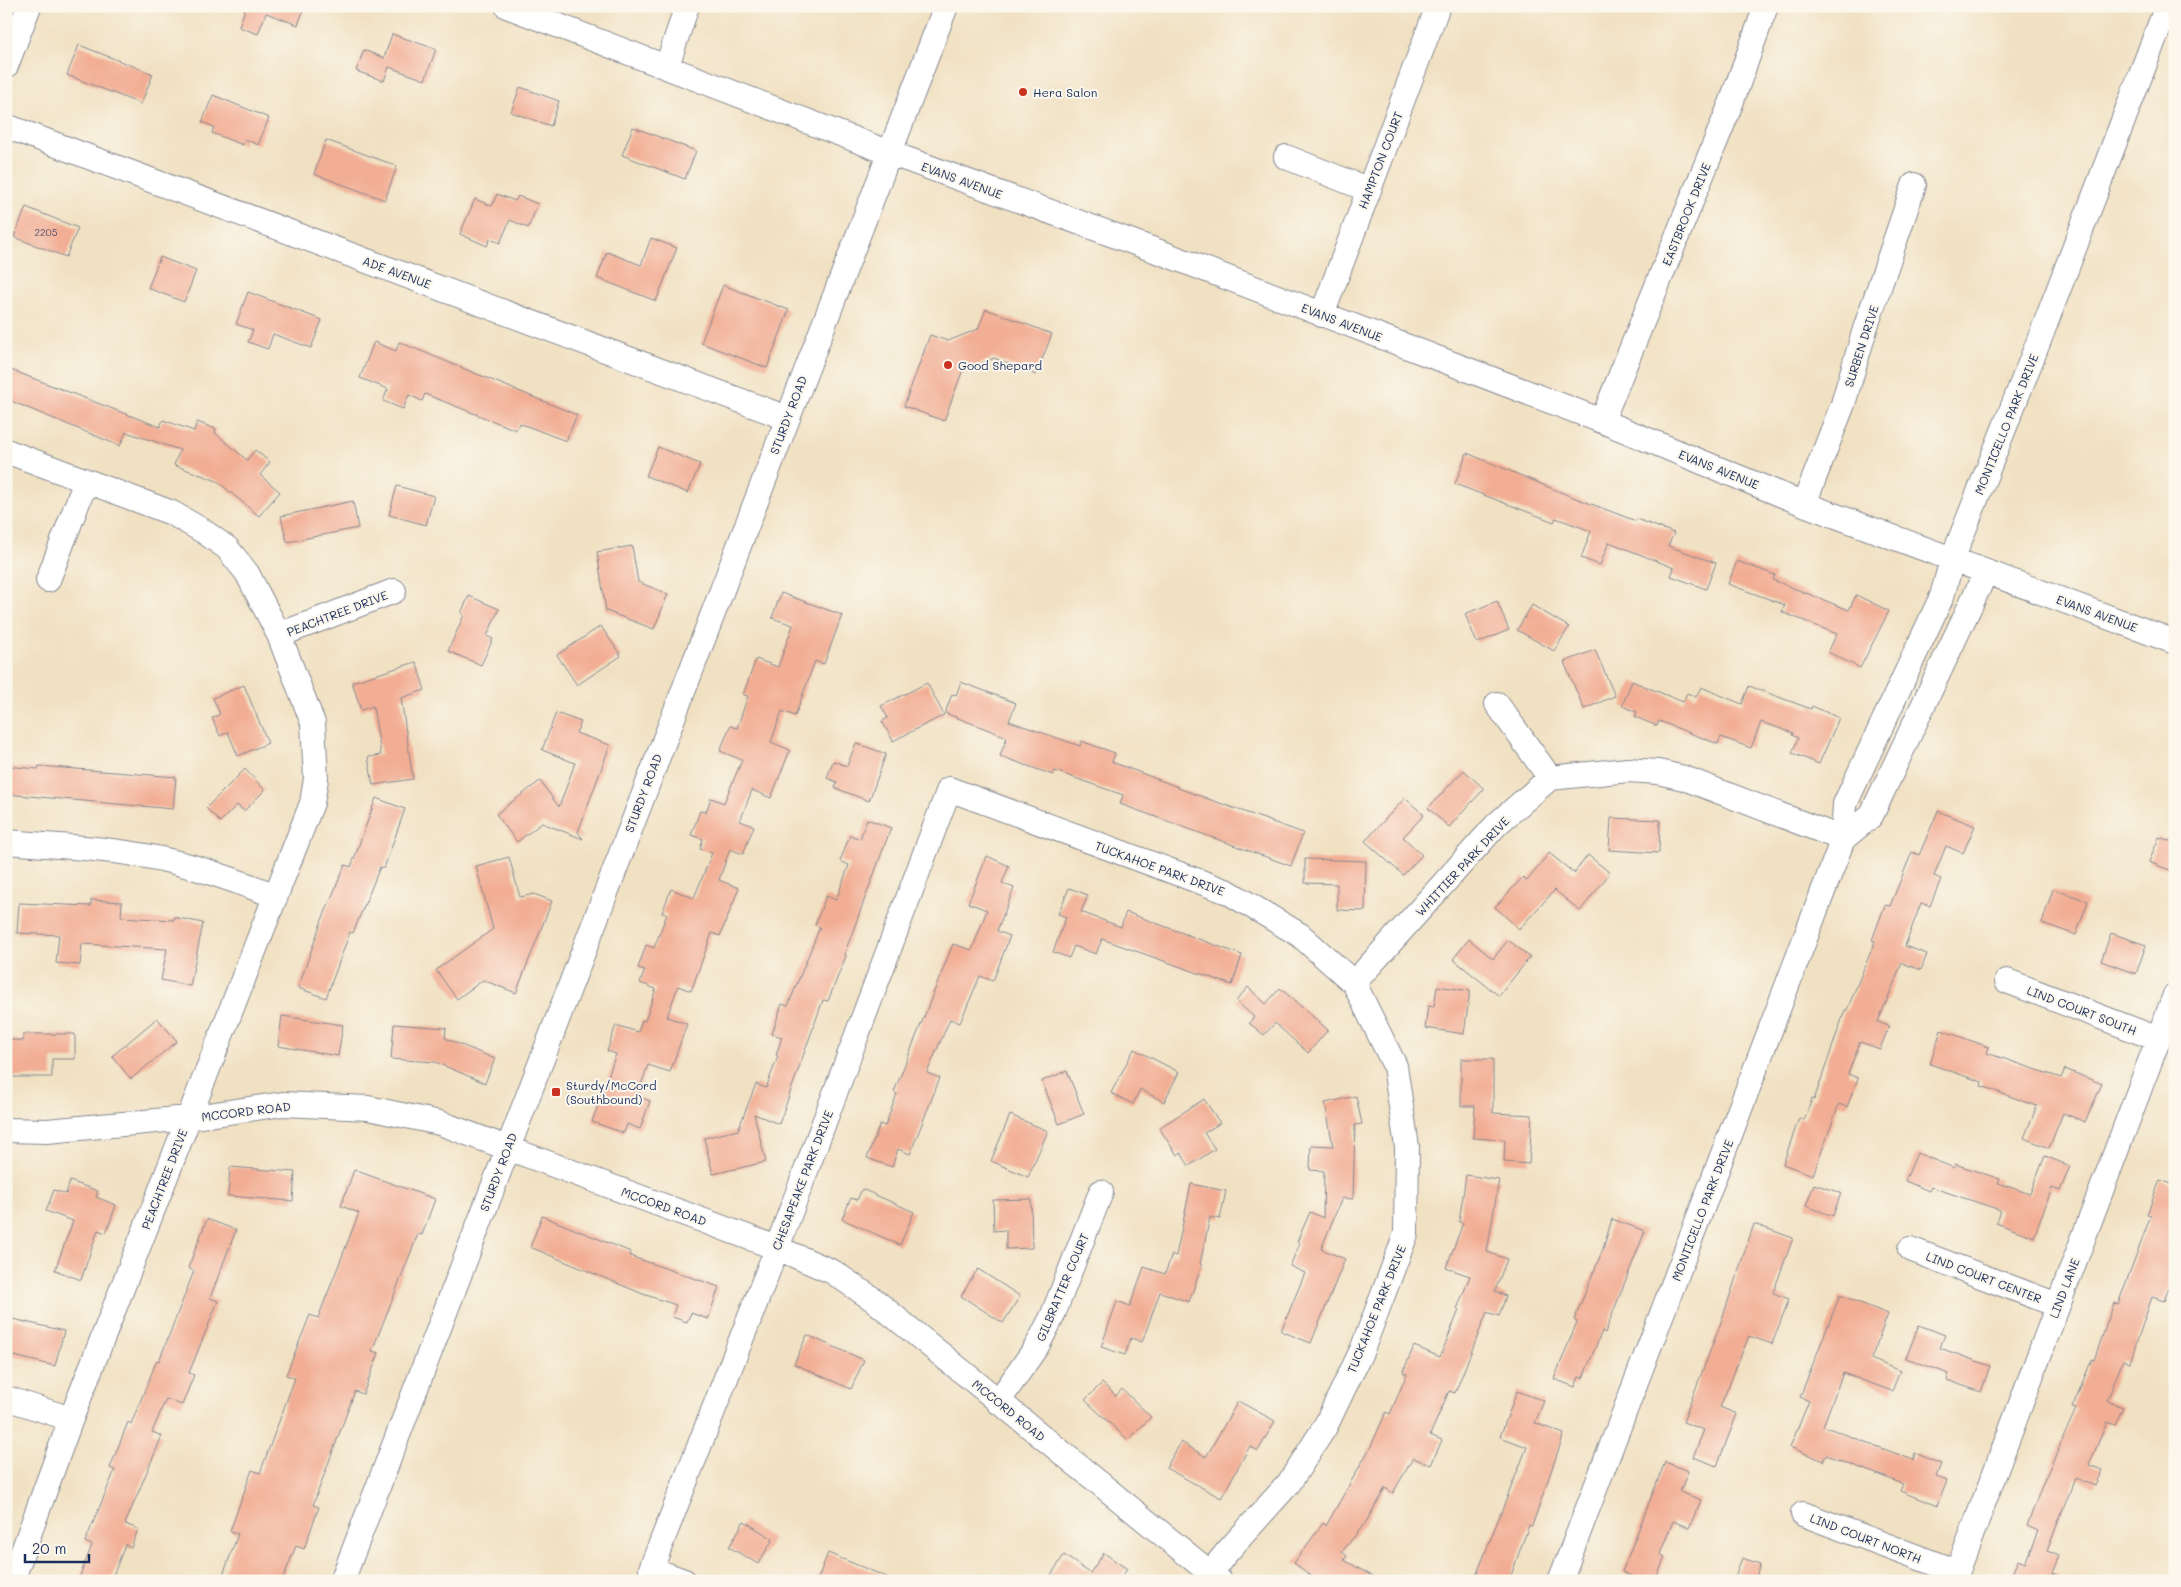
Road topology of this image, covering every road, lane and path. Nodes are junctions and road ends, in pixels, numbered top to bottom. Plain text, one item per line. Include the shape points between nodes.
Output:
1 (29, 6) edge
2 (507, 6) edge
3 (687, 6) edge
4 (946, 6) edge
5 (1766, 6) edge
6 (2167, 6) edge
7 (1437, 7) edge
8 (6, 66) edge
9 (667, 66) junction
10 (6, 126) edge
11 (890, 153) junction
12 (1286, 157) dead end
13 (1914, 186) dead end
14 (1369, 190) junction
15 (1322, 314) junction
16 (787, 418) junction
17 (1602, 421) junction
18 (6, 451) edge
19 (86, 481) junction
20 (1804, 504) junction
21 (1952, 560) junction
22 (1986, 572) junction
23 (48, 580) dead end
24 (394, 590) dead end
25 (280, 635) junction
26 (2175, 642) edge
27 (1497, 704) dead end
28 (1550, 778) junction
29 (949, 789) joint
30 (1843, 839) junction
31 (6, 842) edge
32 (276, 896) junction
33 (2007, 981) dead end
34 (1354, 984) junction
35 (2175, 995) edge
36 (2158, 1039) junction
37 (188, 1118) junction
38 (6, 1130) edge
39 (508, 1148) junction
40 (1101, 1192) dead end
41 (777, 1248) junction
42 (1910, 1249) dead end
43 (2057, 1305) junction
44 (6, 1398) edge
45 (998, 1402) junction
46 (71, 1419) junction
47 (1803, 1514) dead end
48 (1215, 1577) edge
49 (1956, 1577) edge
50 (12, 1581) edge
51 (342, 1581) edge
52 (684, 1581) edge
53 (1560, 1581) edge

1 - 8 street
2 - 9 street, EVANS AVENUE
3 - 9 street
4 - 11 street, STURDY ROAD
5 - 17 street, EASTBROOK DRIVE via 1730,106
6 - 21 street, MONTICELLO PARK DRIVE
7 - 14 street, HAMPTON COURT
9 - 11 street, EVANS AVENUE
10 - 16 street, ADE AVENUE
11 - 15 street, EVANS AVENUE
11 - 16 street, STURDY ROAD
12 - 14 street
13 - 20 street, SURBEN DRIVE via 1843,404
14 - 15 street, HAMPTON COURT
15 - 17 street, EVANS AVENUE
16 - 39 street, STURDY ROAD
17 - 20 street, EVANS AVENUE
18 - 19 street, PEACHTREE DRIVE
19 - 23 street
19 - 25 street, PEACHTREE DRIVE via 172,513 227,548 247,572
20 - 21 street, EVANS AVENUE
21 - 22 street, EVANS AVENUE
21 - 30 street, MONTICELLO PARK DRIVE via 1942,596 1846,804
22 - 26 street, EVANS AVENUE
22 - 30 street, MONTICELLO PARK DRIVE via 1871,816
24 - 25 street, PEACHTREE DRIVE
25 - 32 street, PEACHTREE DRIVE via 313,723 316,779 312,803
27 - 28 street
28 - 30 street via 1628,770 1658,772 1684,778
28 - 34 street, WHITTIER PARK DRIVE via 1497,824
29 - 34 street, TUCKAHOE PARK DRIVE via 1228,892 1300,935
29 - 41 street, CHESAPEAKE PARK DRIVE
30 - 53 street, MONTICELLO PARK DRIVE
31 - 32 street via 127,853 177,862
32 - 37 street, PEACHTREE DRIVE
33 - 36 street, LIND COURT SOUTH
34 - 48 street, TUCKAHOE PARK DRIVE via 1395,1066 1407,1147 1406,1234 1362,1350 1325,1427 1289,1483 1227,1552
35 - 36 street, LIND LANE
36 - 43 street, LIND LANE
37 - 38 street, MCCORD ROAD via 47,1131
37 - 39 street, MCCORD ROAD via 282,1104 368,1108 440,1123
37 - 46 street, PEACHTREE DRIVE
39 - 41 street, MCCORD ROAD
39 - 51 street, STURDY ROAD
40 - 45 street, GILBRATTER COURT via 1052,1317 1037,1346
41 - 45 street, MCCORD ROAD via 832,1272 874,1300
41 - 52 street, CHESAPEAKE PARK DRIVE via 651,1569
42 - 43 street, LIND COURT CENTER
43 - 49 street, LIND LANE
44 - 46 street
45 - 48 street, MCCORD ROAD
46 - 50 street, PEACHTREE DRIVE
47 - 49 street, LIND COURT NORTH

